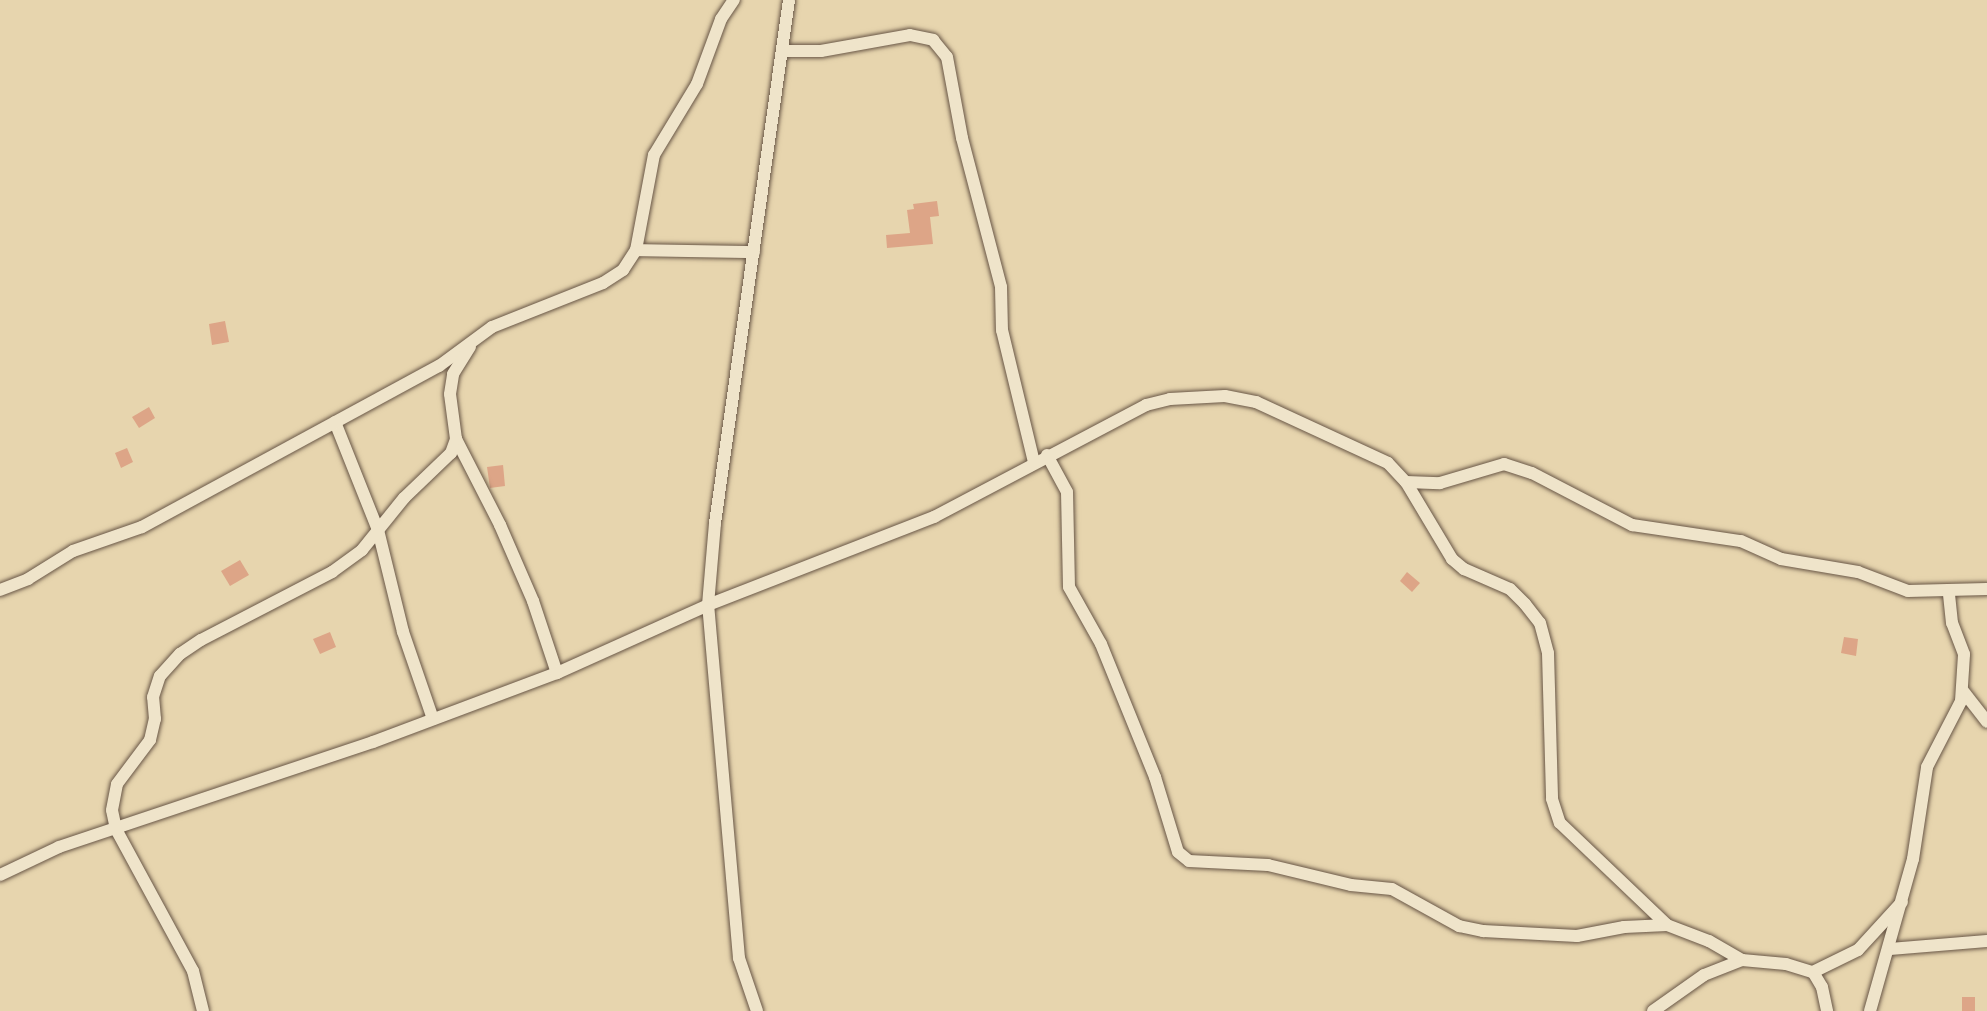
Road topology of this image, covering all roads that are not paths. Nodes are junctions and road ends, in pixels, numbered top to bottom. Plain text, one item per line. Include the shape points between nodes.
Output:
1 (734, 0) edge
2 (789, 0) edge
3 (783, 51) junction
4 (636, 250) junction
5 (754, 252) junction
6 (474, 340) junction
7 (335, 422) junction
8 (456, 439) junction
9 (1047, 455) junction
10 (1034, 462) junction
11 (1406, 482) junction
12 (378, 530) junction
13 (1987, 589) edge
14 (0, 590) edge
15 (1949, 592) junction
16 (708, 605) junction
17 (557, 673) junction
18 (1963, 691) junction
19 (433, 719) junction
20 (1987, 722) edge
21 (116, 829) junction
22 (0, 875) edge
23 (1902, 902) junction
24 (1667, 925) junction
25 (1987, 941) edge
26 (1890, 949) junction
27 (1742, 960) junction
28 (1813, 972) junction
29 (203, 1011) edge
30 (757, 1011) edge
31 (1653, 1011) edge
32 (1827, 1011) edge
33 (1870, 1011) edge

1 - 4 street via 721,19 697,84 654,155
2 - 3 street
3 - 5 street
3 - 10 street via 821,51 910,35 933,40 947,57 963,138 1001,286 1002,330
4 - 5 street
4 - 6 street via 623,270 603,283 492,327
5 - 16 street via 715,523
6 - 7 street via 439,366
6 - 8 street via 453,374 450,394
7 - 12 street
7 - 14 street via 314,437 142,527 73,551 28,579
8 - 12 street via 451,453 404,498
8 - 17 street via 500,525
9 - 10 street
9 - 11 street via 1146,405 1170,399 1225,396 1256,402 1362,448 1388,463
9 - 24 street via 1067,492 1069,587 1101,644 1155,777 1179,852 1189,861 1268,865 1351,885 1392,889 1460,926 1483,932 1577,936 1624,927
10 - 16 street via 934,517
11 - 15 street via 1440,483 1504,464 1532,473 1632,525 1741,541 1781,559 1858,572 1908,591
11 - 24 street via 1452,559 1464,569 1510,589 1540,623 1548,653 1552,799 1560,823
12 - 19 street via 403,632
12 - 21 street via 362,550 332,572 201,640 180,654 160,676 153,698 155,719 150,740 117,784 112,810
13 - 15 street
15 - 18 street via 1952,623 1964,654
16 - 17 street
16 - 30 street via 739,958
17 - 19 street
18 - 20 street
18 - 23 street via 1927,767
19 - 21 street
21 - 22 street via 59,847
21 - 29 street via 193,971
23 - 26 street
23 - 28 street via 1858,950
24 - 27 street via 1709,941
25 - 26 street
26 - 33 street
27 - 28 street via 1786,964
27 - 31 street via 1704,975
28 - 32 street via 1822,987

